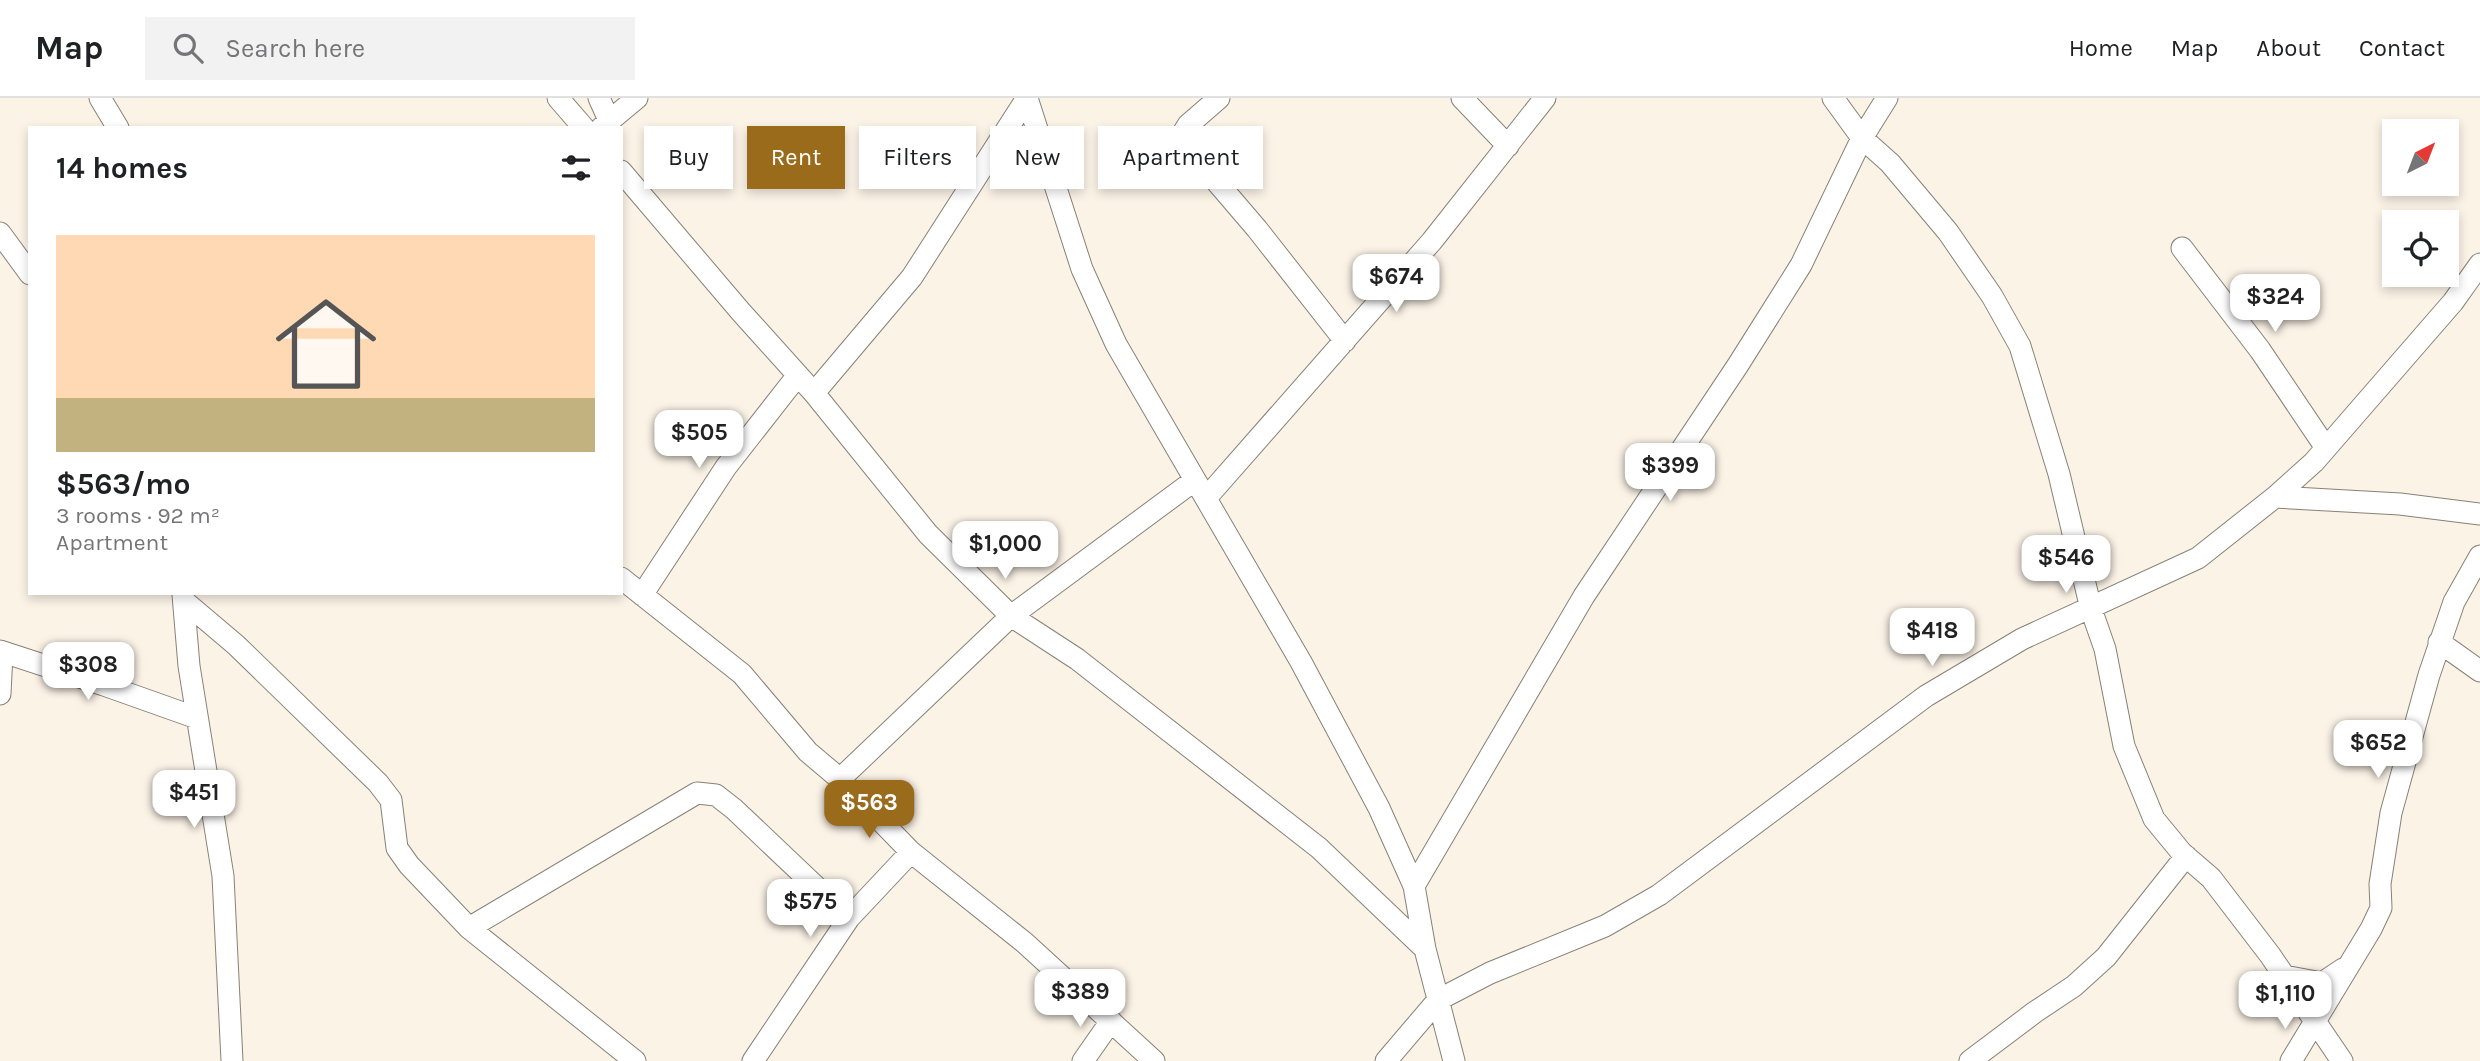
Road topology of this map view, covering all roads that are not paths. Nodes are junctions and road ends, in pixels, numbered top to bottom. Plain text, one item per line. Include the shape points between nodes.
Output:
1 (100, 98) edge
2 (558, 98) edge
3 (599, 98) edge
4 (637, 98) edge
5 (1027, 98) edge
6 (1219, 98) edge
7 (1461, 98) edge
8 (1545, 98) edge
9 (1833, 98) edge
10 (1887, 98) edge
11 (605, 124) edge
12 (117, 126) edge
13 (582, 126) edge
14 (1862, 138) junction
15 (1507, 146) junction
16 (623, 173) edge
17 (0, 233) edge
18 (2182, 248) dead end
19 (2480, 264) edge
20 (28, 271) edge
21 (1345, 341) junction
22 (798, 375) junction
23 (814, 393) junction
24 (2326, 449) junction
25 (1201, 489) junction
26 (2275, 498) junction
27 (2480, 514) edge
28 (2480, 556) edge
29 (623, 580) edge
30 (642, 595) junction
31 (183, 597) edge
32 (2091, 609) junction
33 (1011, 617) junction
34 (2439, 642) junction
35 (1, 652) edge
36 (2480, 671) edge
37 (0, 694) edge
38 (197, 718) junction
39 (840, 779) junction
40 (911, 852) junction
41 (2186, 856) junction
42 (1414, 886) junction
43 (849, 918) junction
44 (469, 928) junction
45 (1425, 948) junction
46 (2346, 967) junction
47 (2284, 976) junction
48 (1438, 999) junction
49 (1111, 1021) junction
50 (2315, 1023) junction
51 (232, 1061) edge
52 (635, 1061) edge
53 (753, 1061) edge
54 (1083, 1061) edge
55 (1154, 1061) edge
56 (1386, 1061) edge
57 (1454, 1061) edge
58 (1970, 1061) edge
59 (2291, 1061) edge
60 (2342, 1061) edge

1 - 12 street
2 - 13 street
3 - 11 street
4 - 11 street
5 - 23 street via 912,277
5 - 25 street via 1082,269 1116,344
6 - 21 street via 1188,125 1183,133 1186,146
7 - 15 street
8 - 15 street
9 - 14 street
10 - 14 street
14 - 32 street via 1890,163 1948,232 2020,346 2059,474
14 - 42 street via 1801,265 1584,596
15 - 21 street
16 - 22 street
17 - 20 street
18 - 24 street via 2260,350
19 - 24 street via 2453,302
21 - 25 street
22 - 23 street
22 - 30 street via 726,467
23 - 33 street via 928,534
24 - 26 street
25 - 33 street
25 - 42 street via 1308,674 1379,808
26 - 27 street via 2400,504
26 - 32 street via 2198,558
28 - 34 street via 2454,602
29 - 30 street
30 - 39 street via 742,674 808,752
31 - 38 street
31 - 44 street via 378,783 391,800 397,848
32 - 41 street via 2105,649 2124,746 2154,819
32 - 48 street via 2022,639 1926,696 1659,895 1605,926
33 - 39 street
33 - 45 street via 1077,659 1319,848
34 - 36 street
34 - 46 street via 2390,813 2381,908
35 - 37 street
35 - 38 street
38 - 51 street via 223,876
39 - 40 street
40 - 43 street
40 - 49 street via 1025,943
41 - 47 street via 2211,878
41 - 58 street via 2106,957 2074,986
42 - 45 street
43 - 44 street via 734,809 716,795 697,793
43 - 53 street
44 - 52 street
45 - 48 street
46 - 47 street via 2322,983
46 - 50 street
47 - 50 street
48 - 56 street
48 - 57 street
49 - 54 street
49 - 55 street
50 - 59 street
50 - 60 street

